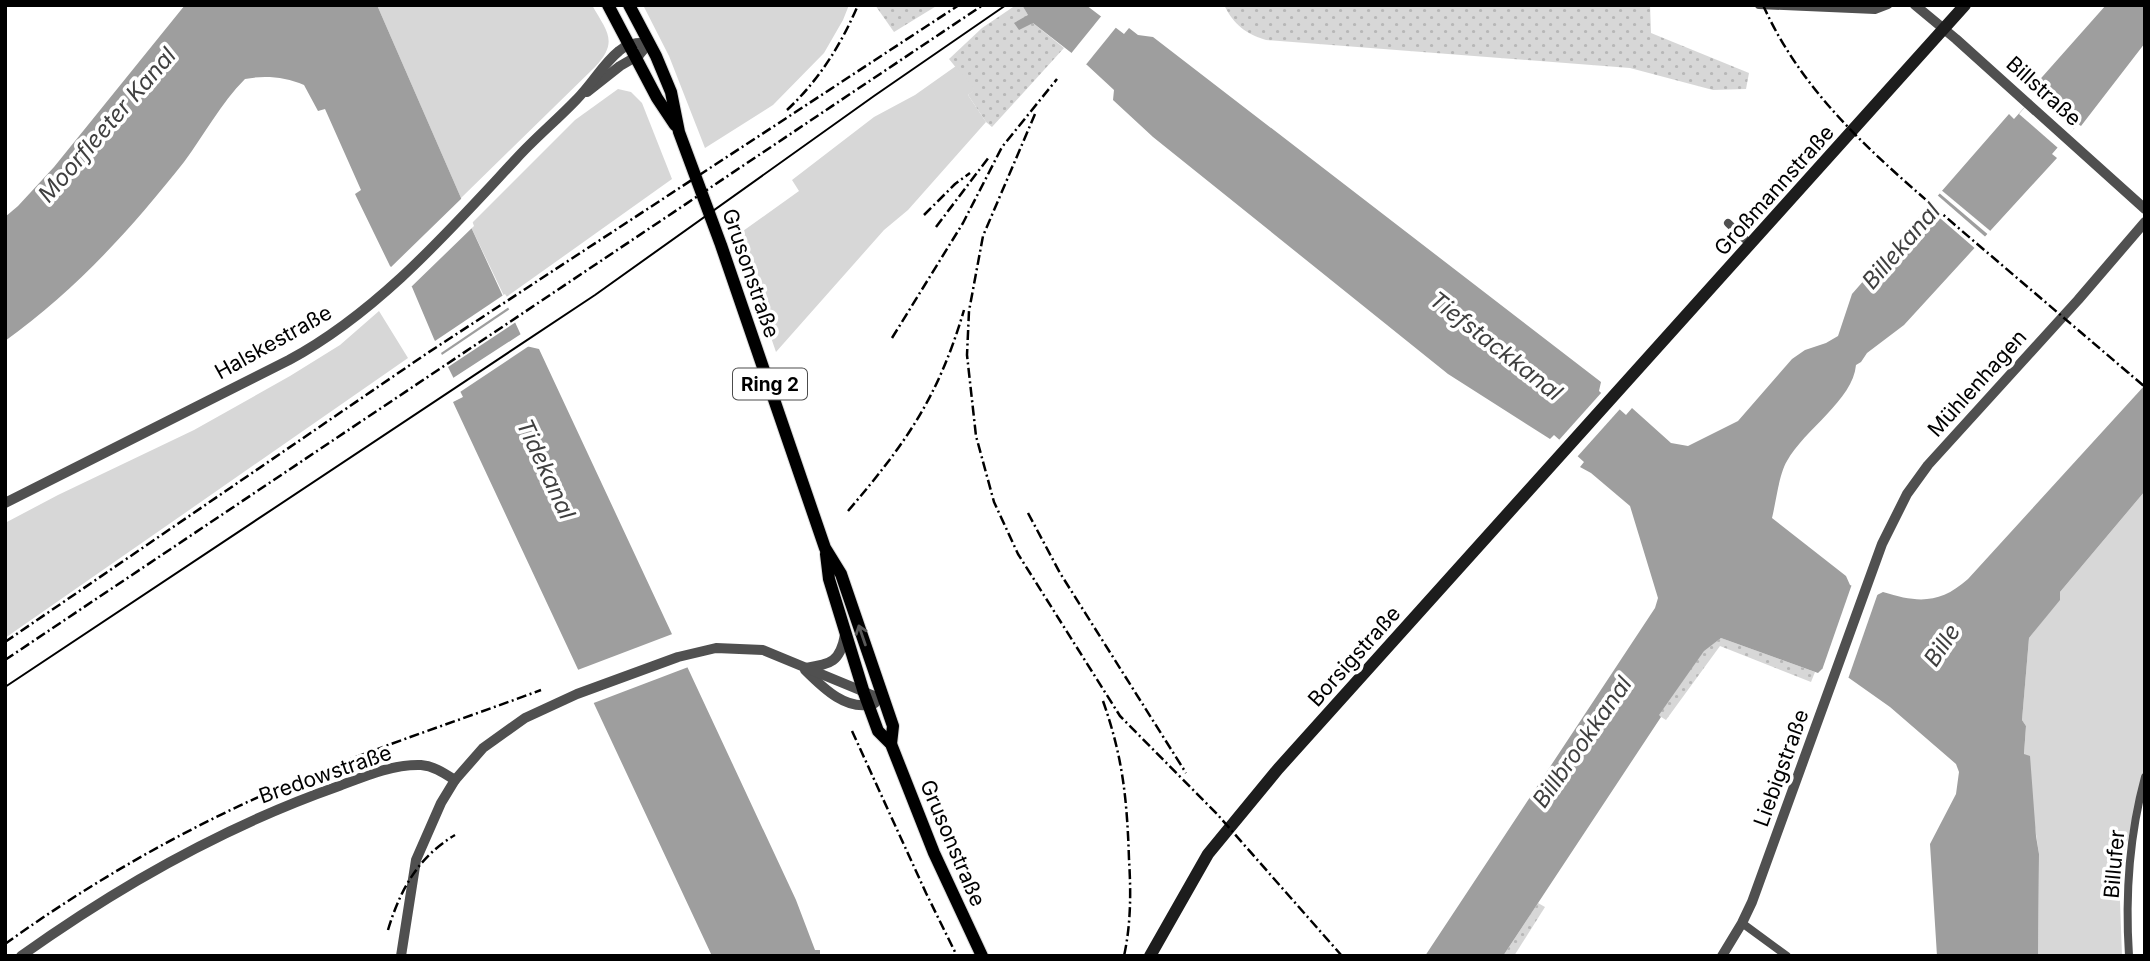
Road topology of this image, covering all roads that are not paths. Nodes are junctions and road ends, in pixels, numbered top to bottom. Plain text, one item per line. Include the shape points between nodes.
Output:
1 (608, 5) edge
2 (629, 5) edge
3 (1759, 5) edge
4 (1888, 5) edge
5 (1915, 5) edge
6 (1965, 5) edge
7 (1943, 29) junction
8 (649, 43) junction
9 (629, 44) junction
10 (636, 57) junction
11 (579, 98) junction
12 (679, 132) junction
13 (2145, 209) edge
14 (2145, 222) edge
15 (1728, 223) dead end
16 (1751, 244) junction
17 (1611, 400) joint
18 (5, 503) edge
19 (825, 548) junction
20 (1866, 589) joint
21 (845, 635) junction
22 (803, 668) junction
23 (864, 693) junction
24 (884, 700) junction
25 (869, 706) junction
26 (891, 744) junction
27 (2145, 777) edge
28 (455, 780) junction
29 (1742, 923) junction
30 (21, 956) edge
31 (401, 956) edge
32 (982, 956) edge
33 (1150, 956) edge
34 (1722, 956) edge
35 (1787, 956) edge
36 (2129, 956) edge

1 - 9 main road, Grusonstraße / Ring 2
2 - 8 main road, Grusonstraße / Ring 2
3 - 4 street via 1875,10
5 - 7 street, Billstraße
6 - 7 main road, Großmannstraße
7 - 13 street, Billstraße
7 - 16 main road, Großmannstraße
8 - 9 street
8 - 10 street, Halskestraße
8 - 12 main road, Grusonstraße / Ring 2 via 671,92
9 - 10 main road, Grusonstraße / Ring 2
9 - 11 street, Halskestraße
10 - 11 street, Halskestraße
10 - 12 main road, Grusonstraße / Ring 2
11 - 18 street, Halskestraße via 356,317 310,349
12 - 19 main road, Grusonstraße / Ring 2
14 - 20 street, Mühlenhagen via 1919,477 1889,528
15 - 16 street
16 - 17 main road, Großmannstraße
17 - 33 main road, Borsigstraße via 1215,844
19 - 21 main road, Grusonstraße / Ring 2
24 -> 19 main road, Grusonstraße / Ring 2 via 841,575
20 - 29 street, Liebigstraße
21 - 22 street via 834,661
21 - 23 main road, Grusonstraße / Ring 2
22 - 23 street
22 - 25 street via 847,702
22 - 28 street via 763,650 693,652 525,718 499,734
23 - 24 street
23 - 25 main road, Grusonstraße / Ring 2
24 - 25 street
24 - 26 main road, Grusonstraße / Ring 2 via 893,726
25 - 26 main road, Grusonstraße / Ring 2 via 878,730
26 - 32 main road, Grusonstraße / Ring 2
27 - 36 street, Billufer via 2128,877
28 - 30 street, Bredowstraße via 429,766 400,766 298,800 128,885
28 - 31 street via 416,860
29 - 34 street, Liebigstraße
29 - 35 street

